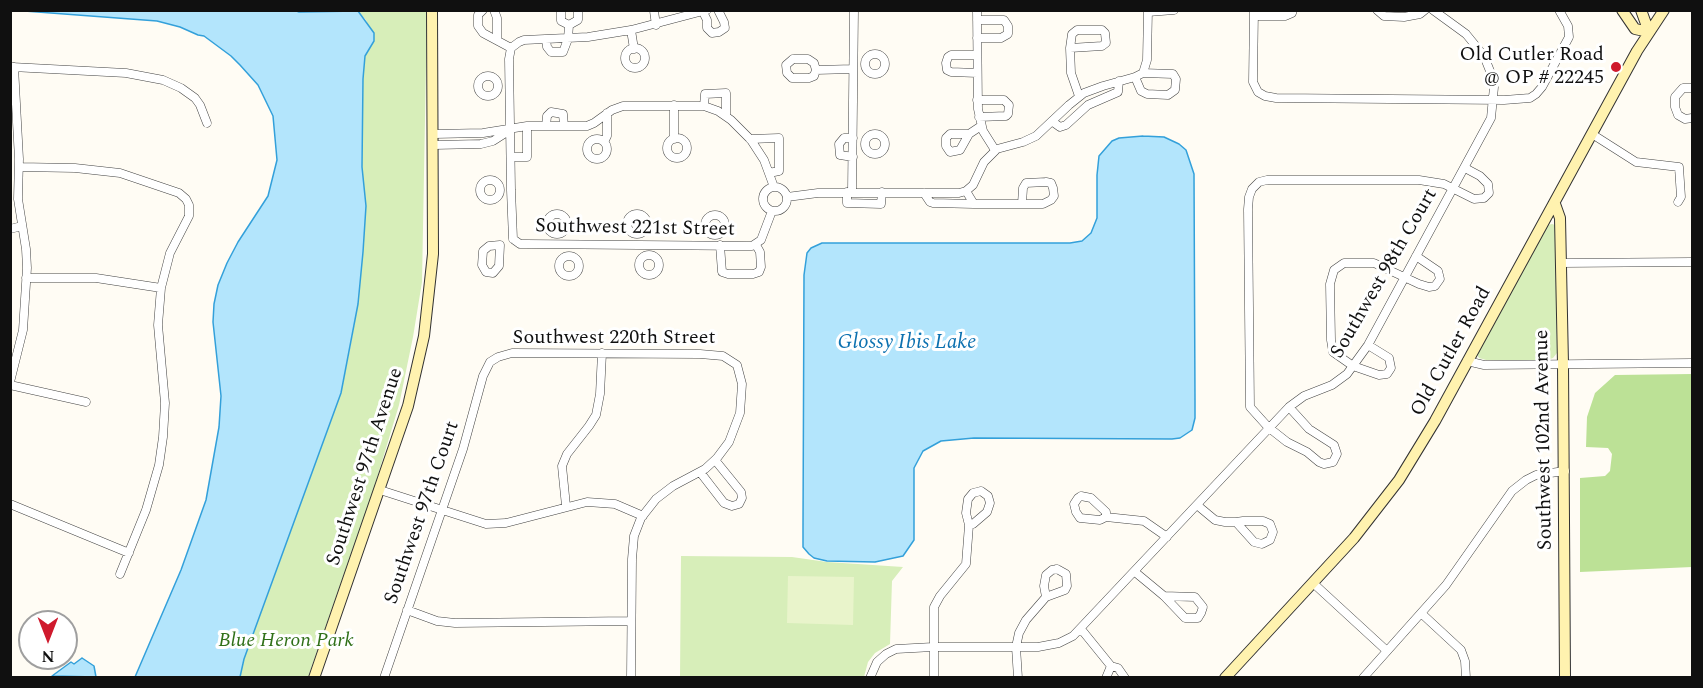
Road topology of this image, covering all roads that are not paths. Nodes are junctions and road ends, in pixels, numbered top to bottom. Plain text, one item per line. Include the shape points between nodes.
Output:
1 (432, 10) edge
2 (483, 10) edge
3 (494, 10) edge
4 (561, 10) edge
5 (578, 10) edge
6 (648, 10) edge
7 (718, 10) edge
8 (854, 10) edge
9 (977, 10) edge
10 (1174, 10) edge
11 (1293, 10) edge
12 (1377, 10) edge
13 (1425, 10) edge
14 (1433, 10) edge
15 (1559, 10) edge
16 (1622, 10) edge
17 (1641, 10) edge
18 (1664, 10) edge
19 (654, 11) edge
20 (705, 11) edge
21 (1148, 11) edge
22 (1254, 13) edge
23 (977, 20) junction
24 (569, 25) junction
25 (656, 25) junction
26 (631, 30) junction
27 (1650, 32) junction
28 (977, 38) junction
29 (497, 39) junction
30 (546, 39) junction
31 (568, 39) junction
32 (511, 48) junction
33 (1070, 48) junction
34 (634, 49) dead end
35 (977, 55) junction
36 (865, 65) dead end
37 (12, 67) edge
38 (854, 67) junction
39 (816, 70) dead end
40 (977, 73) junction
41 (1139, 75) junction
42 (1119, 81) junction
43 (498, 87) dead end
44 (510, 87) junction
45 (1692, 88) edge
46 (1079, 96) junction
47 (1493, 99) junction
48 (977, 100) junction
49 (674, 105) junction
50 (704, 106) junction
51 (607, 113) junction
52 (726, 116) junction
53 (1692, 118) edge
54 (980, 122) junction
55 (1053, 122) junction
56 (207, 123) dead end
57 (527, 126) junction
58 (546, 126) junction
59 (564, 126) junction
60 (510, 130) junction
61 (969, 134) dead end
62 (1592, 134) junction
63 (434, 139) junction
64 (674, 139) dead end
65 (750, 139) junction
66 (604, 142) dead end
67 (853, 142) junction
68 (865, 145) dead end
69 (995, 150) junction
70 (511, 157) junction
71 (853, 157) junction
72 (19, 167) junction
73 (1465, 168) junction
74 (769, 173) junction
75 (774, 187) junction
76 (1454, 189) junction
77 (511, 190) junction
78 (499, 191) dead end
79 (966, 191) junction
80 (850, 192) junction
81 (882, 192) junction
82 (924, 193) junction
83 (787, 197) junction
84 (1678, 202) dead end
85 (974, 204) junction
86 (1022, 204) junction
87 (1555, 204) junction
88 (772, 211) junction
89 (22, 226) junction
90 (10, 229) edge
91 (556, 233) dead end
92 (636, 233) dead end
93 (714, 234) dead end
94 (513, 239) junction
95 (556, 244) junction
96 (570, 244) junction
97 (500, 245) dead end
98 (636, 245) junction
99 (650, 245) junction
100 (717, 245) junction
101 (756, 245) junction
102 (570, 256) dead end
103 (650, 256) dead end
104 (1416, 256) junction
105 (1692, 262) edge
106 (1561, 263) junction
107 (1404, 277) junction
108 (26, 278) junction
109 (161, 288) junction
110 (1368, 345) junction
111 (602, 353) junction
112 (493, 360) joint
113 (1467, 361) junction
114 (1692, 363) edge
115 (1563, 364) junction
116 (1353, 366) junction
117 (10, 383) edge
118 (86, 402) dead end
119 (1289, 407) junction
120 (1268, 428) junction
121 (716, 460) junction
122 (1565, 471) junction
123 (700, 472) junction
124 (380, 490) junction
125 (10, 504) edge
126 (1197, 505) junction
127 (566, 506) junction
128 (442, 511) junction
129 (643, 516) junction
130 (1106, 517) dead end
131 (1236, 522) junction
132 (969, 525) dead end
133 (1167, 537) junction
134 (129, 553) junction
135 (1135, 572) junction
136 (120, 574) dead end
137 (1313, 584) junction
138 (1164, 596) junction
139 (1046, 597) dead end
140 (407, 610) junction
141 (1421, 613) junction
142 (631, 621) junction
143 (1081, 629) junction
144 (933, 647) junction
145 (1016, 647) junction
146 (1387, 651) junction
147 (1111, 666) junction
148 (314, 678) edge
149 (384, 678) edge
150 (631, 678) edge
151 (870, 678) edge
152 (934, 678) edge
153 (1018, 678) edge
154 (1107, 678) edge
155 (1125, 678) edge
156 (1225, 678) edge
157 (1363, 678) edge
158 (1466, 678) edge
159 (1565, 678) edge

1 - 63 street, Southwest 97th Avenue
2 - 29 street via 478,15 478,26
3 - 29 street
4 - 24 street via 561,21
5 - 24 street via 578,20
6 - 19 street
7 - 20 street via 724,28 712,33 707,28
8 - 38 street
9 - 23 street
10 - 21 street
11 - 22 street via 1285,16
12 - 13 street via 1384,16 1404,17
14 - 47 street via 1478,47 1492,76
15 - 47 street via 1569,37 1545,83 1536,94 1520,99
16 - 27 street via 1635,29
17 - 27 street
18 - 27 street, Old Cutler Road
19 - 25 street
20 - 25 street
21 - 41 street via 1147,60
22 - 47 street via 1253,82 1260,94 1276,98
23 - 28 street
23 - 28 street via 1004,20 1008,34 1001,38
24 - 31 street
25 - 26 street
26 - 31 street
26 - 34 street
27 - 62 street, Old Cutler Road
28 - 35 street
29 - 32 street
30 - 31 street
30 - 31 street via 548,50 554,53 565,50
30 - 32 street via 524,40
32 - 44 street
33 - 33 street via 1102,46 1106,43 1105,33 1077,30 1072,34
33 - 46 street via 1072,77
35 - 40 street
35 - 40 street via 951,55 946,63 951,72
36 - 38 street
37 - 56 street via 126,73 163,80 195,98
37 - 72 street
38 - 39 street
38 - 67 street
40 - 48 street
41 - 41 street via 1141,91 1147,94 1168,95 1175,90 1173,74
41 - 42 street
42 - 46 street
42 - 55 street via 1119,93 1088,105 1066,125 1060,127
43 - 44 street
44 - 60 street
45 - 53 street via 1683,88 1675,97 1675,107 1678,115
46 - 55 street
47 - 73 street, Southwest 98th Court via 1489,121
48 - 54 street
48 - 54 street via 1004,100 1009,105 1008,114 1002,118
49 - 50 street
49 - 51 street via 623,106
49 - 64 street
50 - 52 street
50 - 52 street via 705,94 726,93
51 - 59 street via 590,125
51 - 66 street
52 - 65 street
54 - 61 street
54 - 69 street
55 - 69 street via 1030,140
57 - 58 street
57 - 60 street
57 - 70 street via 527,157
58 - 59 street
58 - 59 street via 551,112 563,114
60 - 63 street via 482,144
60 - 70 street
62 - 84 street via 1636,162 1679,167
62 - 87 street, Old Cutler Road
63 - 124 street, Southwest 97th Avenue via 432,263 426,320 413,391
65 - 74 street
65 - 74 street via 778,138 779,171
67 - 68 street
67 - 71 street
67 - 71 street via 844,138 839,144 840,155
69 - 79 street
70 - 77 street
71 - 80 street
72 - 89 street via 17,190
72 - 109 street via 114,171 174,191 186,199 189,216 170,253
73 - 76 street, Southwest 98th Court
73 - 76 street via 1485,180 1488,195 1474,199
74 - 75 street
75 - 83 street via 781,188
75 - 88 street via 763,196 766,207
76 - 104 street, Southwest 98th Court
76 - 120 street via 1419,180 1274,180 1254,186 1249,197 1249,398 1252,411
77 - 78 street
77 - 94 street
79 - 82 street
79 - 85 street
80 - 81 street
80 - 81 street via 847,203 858,204 881,204
80 - 83 street
81 - 82 street
82 - 85 street via 933,203
83 - 88 street via 784,207
85 - 86 street
86 - 86 street via 1051,200 1053,185 1026,183
87 - 106 street, Southwest 102nd Avenue via 1560,218
87 - 113 street, Old Cutler Road
88 - 101 street, Southwest 221st Street
89 - 90 street
89 - 108 street
91 - 95 street
92 - 98 street
93 - 100 street
94 - 95 street, Southwest 221st Street via 523,244
94 - 97 street
95 - 96 street, Southwest 221st Street
96 - 98 street, Southwest 221st Street
96 - 102 street
98 - 99 street, Southwest 221st Street
99 - 100 street, Southwest 221st Street
99 - 103 street
100 - 101 street, Southwest 221st Street
100 - 101 street via 722,272 728,274 759,272 760,252
104 - 107 street, Southwest 98th Court
104 - 107 street via 1438,271 1437,285 1429,288
105 - 106 street
106 - 115 street, Southwest 102nd Avenue
107 - 110 street, Southwest 98th Court
107 - 116 street via 1380,264 1367,262 1344,262 1334,270 1330,284 1331,347
108 - 109 street via 96,278
108 - 117 street via 23,330
109 - 134 street via 158,324 165,388 163,437 153,490
110 - 116 street, Southwest 98th Court
110 - 116 street via 1389,358 1390,371 1384,376
111 - 112 street, Southwest 220th Street via 512,353
111 - 121 street, Southwest 220th Street via 718,355 735,363 742,380 740,413 729,442
111 - 127 street via 596,415 562,463
112 - 128 street, Southwest 97th Court via 484,371
113 - 115 street
113 - 137 street, Old Cutler Road via 1393,489
114 - 115 street
115 - 122 street, Southwest 102nd Avenue
116 - 119 street, Southwest 98th Court via 1337,382
117 - 118 street
119 - 120 street, Southwest 98th Court
119 - 120 street via 1309,429 1334,445 1337,454 1333,462 1319,462
120 - 126 street, Southwest 98th Court
121 - 123 street
121 - 123 street via 741,492 739,504 724,503
122 - 141 street via 1531,477 1512,491 1446,585
122 - 159 street, Southwest 102nd Avenue
123 - 129 street via 666,490
124 - 128 street
124 - 148 street, Southwest 97th Avenue
125 - 134 street
126 - 131 street via 1215,520
126 - 133 street, Southwest 98th Court
127 - 128 street via 490,525
127 - 129 street via 604,502
128 - 140 street, Southwest 97th Court
129 - 142 street via 633,543
130 - 133 street via 1144,521
131 - 131 street via 1267,522 1272,536 1266,543 1254,542
132 - 144 street via 966,564 935,603
133 - 135 street, Southwest 98th Court
134 - 136 street
135 - 138 street
135 - 143 street, Southwest 98th Court
137 - 146 street
137 - 156 street, Old Cutler Road
138 - 138 street via 1196,597 1203,607 1202,613 1198,618 1185,618
139 - 145 street via 1021,628
140 - 142 street via 436,621 455,623
140 - 149 street, Southwest 97th Court
141 - 146 street
141 - 158 street via 1461,650
142 - 150 street
143 - 145 street, Southwest 98th Court via 1052,645
143 - 147 street
144 - 145 street, Southwest 98th Court
144 - 151 street, Southwest 98th Court via 896,649 875,664
144 - 152 street
145 - 153 street
146 - 157 street
147 - 154 street
147 - 155 street via 1118,668

